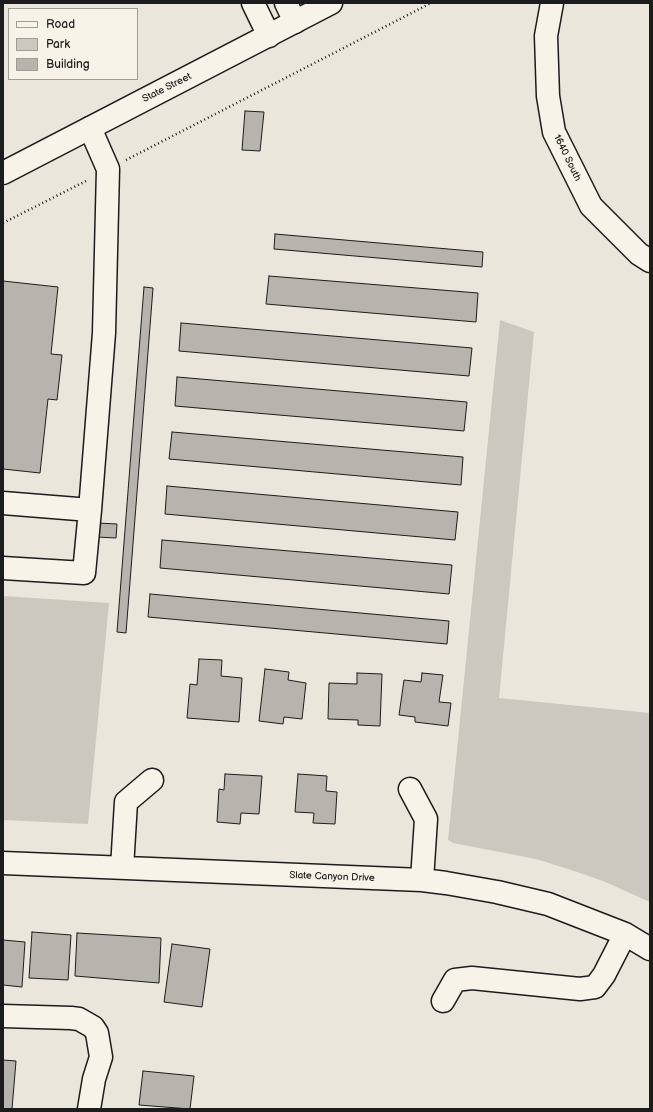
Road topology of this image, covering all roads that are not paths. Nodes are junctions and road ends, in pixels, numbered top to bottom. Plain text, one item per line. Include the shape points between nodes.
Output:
1 (253, 3) edge
2 (331, 3) edge
3 (552, 3) edge
4 (290, 12) edge
5 (268, 36) junction
6 (90, 128) junction
7 (3, 173) edge
8 (650, 261) edge
9 (3, 503) edge
10 (90, 510) junction
11 (3, 568) edge
12 (152, 780) dead end
13 (410, 789) dead end
14 (3, 864) edge
15 (122, 868) junction
16 (422, 880) junction
17 (625, 934) junction
18 (650, 949) edge
19 (443, 1001) dead end
20 (3, 1016) edge
21 (89, 1109) edge

1 - 5 street
2 - 4 street, State Street
3 - 8 street, 1640 South via 546,36 548,96 554,132 591,206 639,254
4 - 5 street, State Street
5 - 6 street, State Street
6 - 7 street, State Street
6 - 10 street via 108,169 104,333
9 - 10 street
10 - 11 street via 84,573
12 - 15 street via 126,802
13 - 16 street via 426,820
14 - 15 street, Slate Canyon Drive
15 - 16 street, Slate Canyon Drive
16 - 17 street, Slate Canyon Drive via 497,892 548,904
17 - 18 street, Slate Canyon Drive
17 - 19 street via 604,975 595,986 580,989 472,978 455,980
20 - 21 street via 71,1018 79,1019 93,1027 97,1033 101,1057

